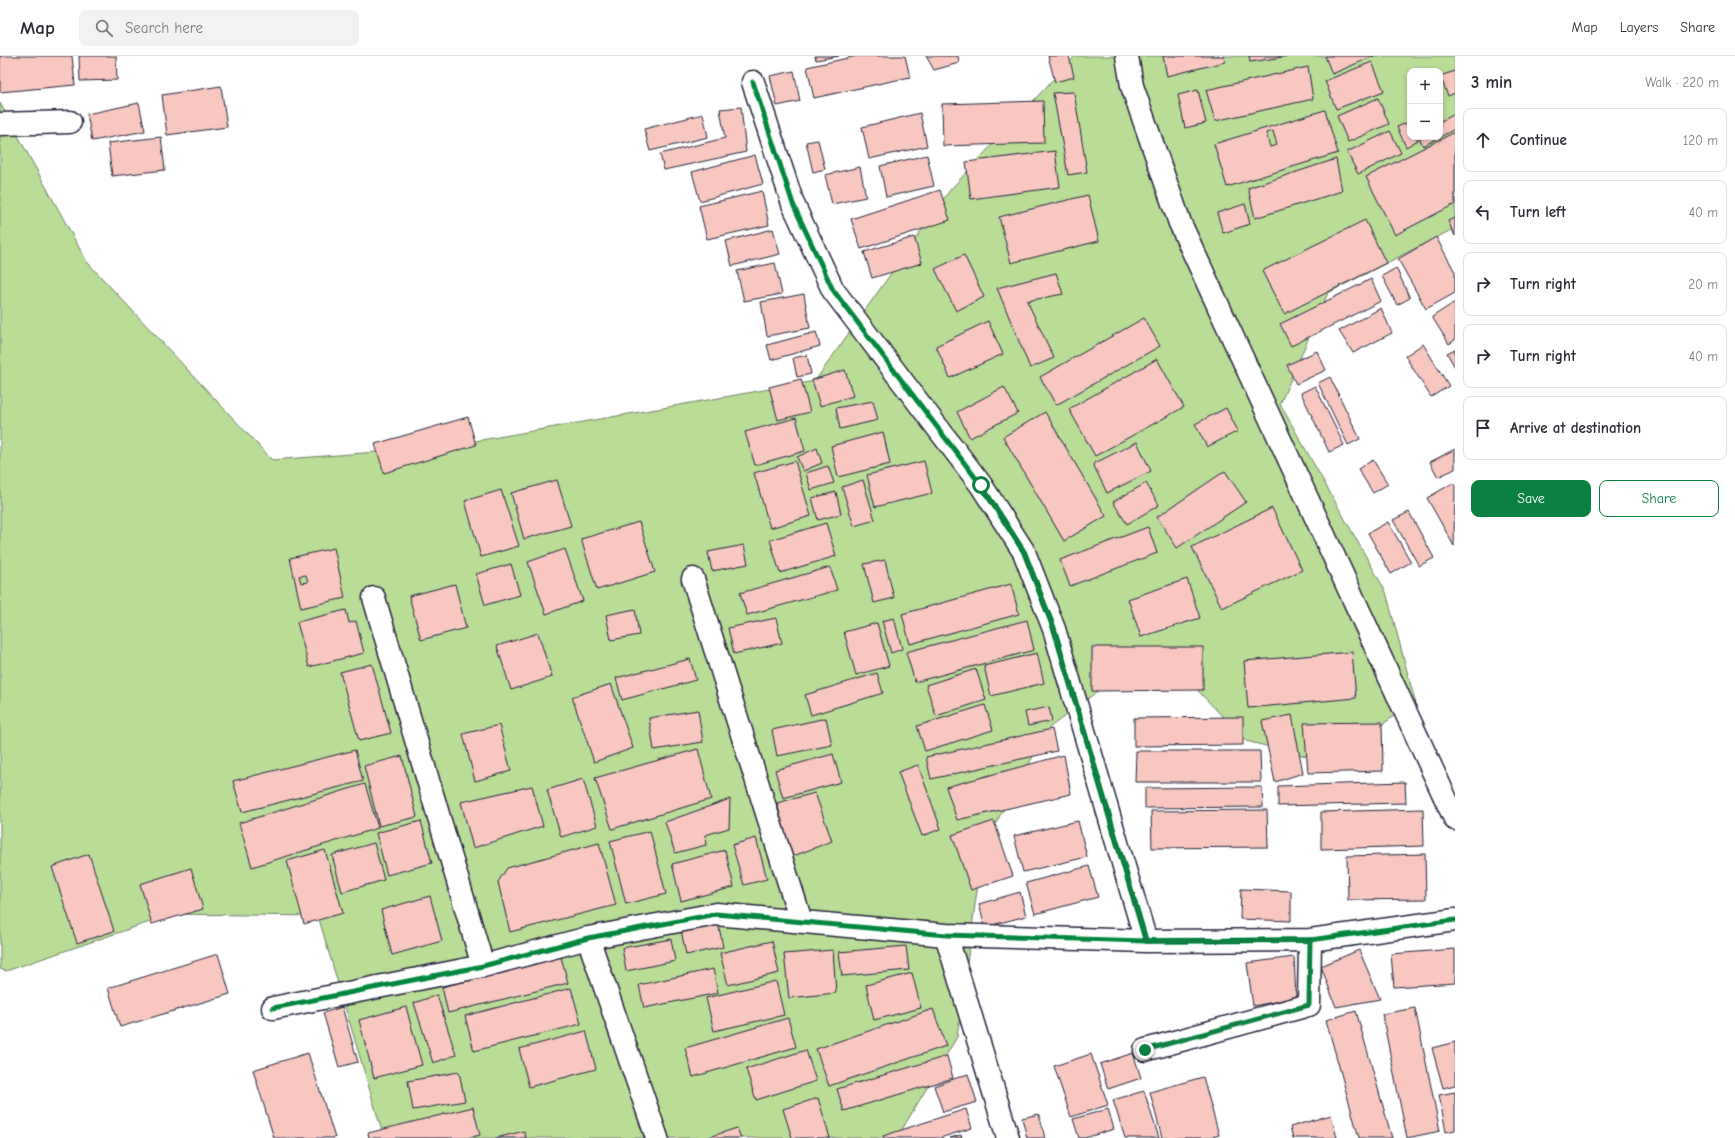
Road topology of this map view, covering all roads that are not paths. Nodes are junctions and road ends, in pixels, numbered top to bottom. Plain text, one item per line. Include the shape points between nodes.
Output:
1 (1127, 56) edge
2 (753, 82) dead end
3 (70, 122) dead end
4 (0, 124) edge
5 (693, 579) dead end
6 (374, 598) dead end
7 (1455, 819) edge
8 (1455, 920) edge
9 (802, 921) junction
10 (946, 935) junction
11 (588, 938) junction
12 (1310, 940) junction
13 (1146, 941) junction
14 (483, 966) junction
15 (273, 1008) dead end
16 (1145, 1050) dead end
17 (657, 1138) edge
18 (1008, 1138) edge

1 - 7 street via 1132,86 1180,223
2 - 13 street via 793,204 833,290 981,485 1024,552 1054,629
3 - 4 street
5 - 9 street
6 - 14 street
8 - 12 street
9 - 10 street
9 - 11 street via 716,914
10 - 13 street
10 - 18 street
11 - 14 street
11 - 17 street
12 - 13 street
12 - 16 street via 1309,1005
14 - 15 street

